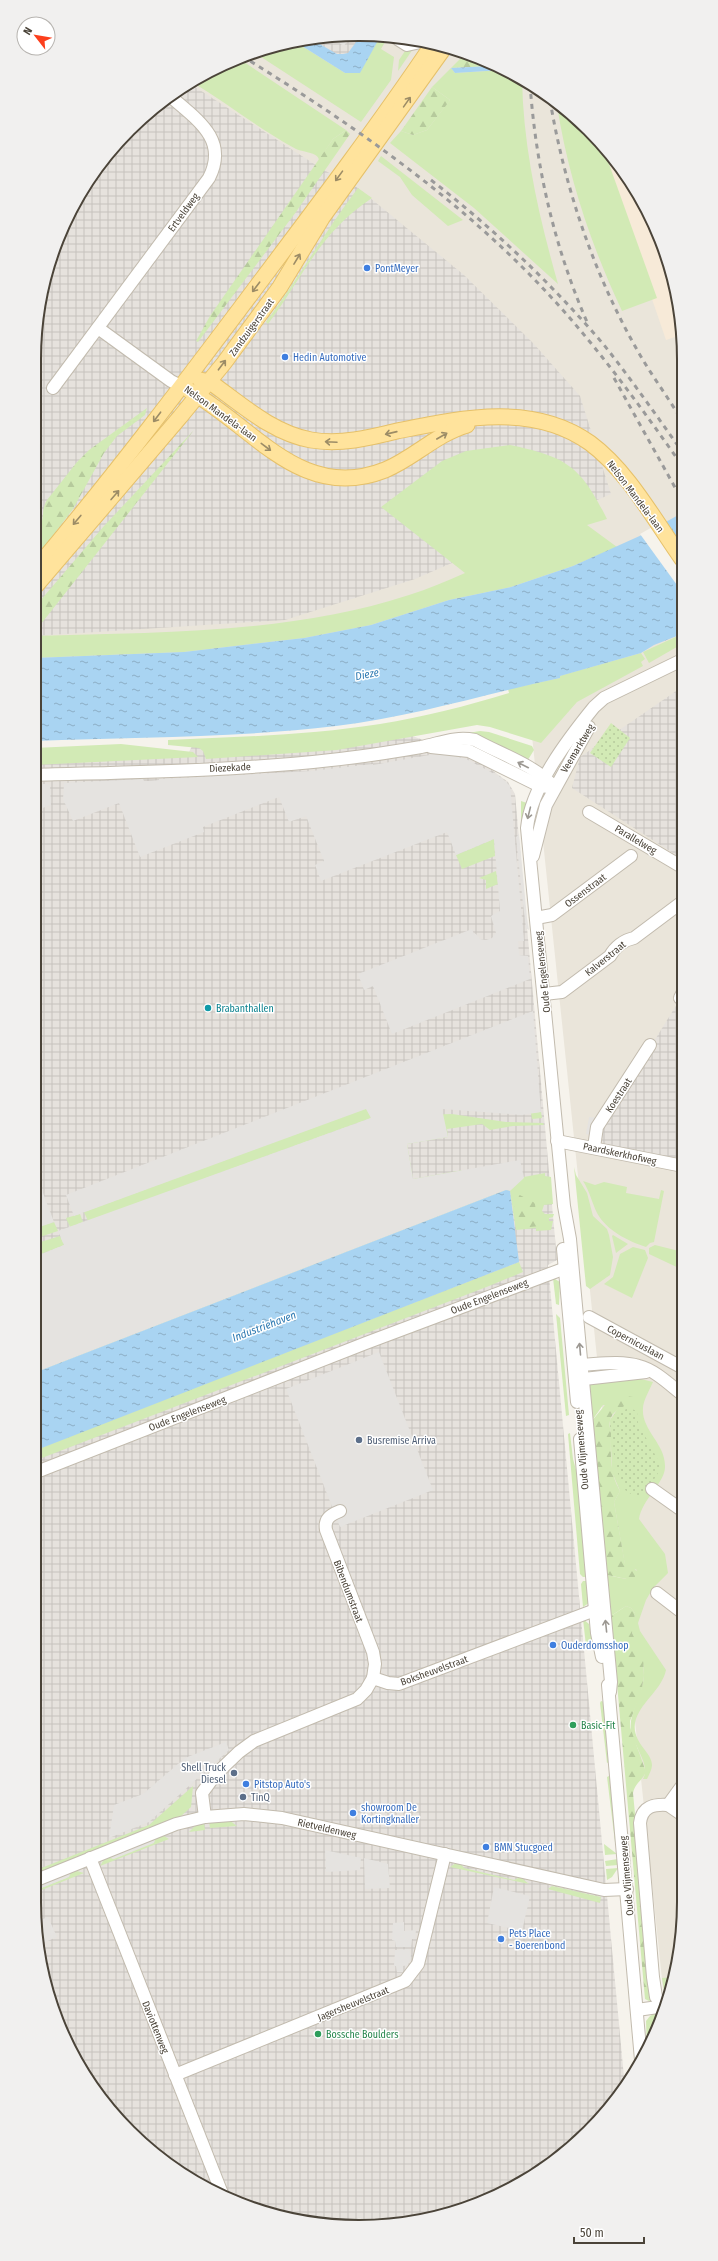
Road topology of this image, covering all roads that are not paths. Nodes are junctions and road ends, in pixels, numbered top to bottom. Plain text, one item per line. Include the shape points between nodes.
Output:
1 (429, 49) edge
2 (441, 52) edge
3 (175, 100) edge
4 (98, 328) junction
5 (210, 382) junction
6 (181, 386) junction
7 (53, 388) dead end
8 (198, 396) junction
9 (492, 417) junction
10 (677, 552) edge
11 (41, 563) edge
12 (41, 580) edge
13 (677, 663) edge
14 (618, 693) junction
15 (41, 775) edge
16 (543, 782) junction
17 (554, 787) junction
18 (590, 812) dead end
19 (631, 856) dead end
20 (677, 865) edge
21 (531, 869) junction
22 (677, 906) edge
23 (536, 918) junction
24 (544, 994) junction
25 (650, 1045) dead end
26 (557, 1141) junction
27 (594, 1147) junction
28 (677, 1165) edge
29 (568, 1267) junction
30 (589, 1317) dead end
31 (677, 1362) edge
32 (577, 1365) junction
33 (649, 1371) junction
34 (677, 1371) edge
35 (579, 1379) junction
36 (668, 1383) junction
37 (677, 1390) edge
38 (41, 1470) edge
39 (652, 1489) dead end
40 (677, 1507) edge
41 (340, 1511) dead end
42 (657, 1593) dead end
43 (600, 1608) junction
44 (677, 1608) edge
45 (373, 1678) junction
46 (677, 1793) edge
47 (668, 1805) junction
48 (677, 1811) edge
49 (205, 1817) junction
50 (445, 1854) junction
51 (90, 1858) junction
52 (41, 1878) edge
53 (627, 1889) junction
54 (660, 2003) edge
55 (658, 2008) edge
56 (637, 2010) junction
57 (640, 2050) edge
58 (175, 2075) junction
59 (220, 2188) edge

1 -> 6 main road, Zandzuigerstraat
5 -> 2 main road, Zandzuigerstraat via 280,287 322,218
3 - 4 street, Ertveldweg via 201,122 213,140 216,156 214,167 209,178
4 - 6 street
4 - 7 street, Ertveldweg
5 - 6 main road, Nelson Mandela-laan via 198,380
5 - 8 main road, Zandzuigerstraat
9 -> 5 main road, Nelson Mandela-laan via 445,422 352,440 324,441 295,436 273,426
6 - 8 main road, Nelson Mandela-laan
6 -> 11 main road, Zandzuigerstraat via 90,505
8 -> 9 main road, Nelson Mandela-laan via 287,461 315,475 334,479 358,478 385,470 448,432
12 -> 8 main road, Zandzuigerstraat
9 - 10 main road, Nelson Mandela-laan via 534,419 572,432 591,444 609,460 629,484
13 - 14 street, Veemarktweg
14 - 16 street, Veemarktweg via 604,698 594,707
14 - 17 street, Veemarktweg via 585,732
15 - 16 street, Diezekade via 331,760 424,746 456,738 475,740
16 - 17 street, Diezekade
16 -> 21 street, Oude Engelenseweg via 528,817 527,842
17 - 21 street, Oude Engelenseweg via 541,817
18 - 20 street, Parallelweg
19 - 23 street, Ossenstraat via 552,915
21 - 23 street, Oude Engelenseweg
22 - 24 street, Kalverstraat via 634,938 613,950 610,956 562,992
23 - 24 street, Oude Engelenseweg
24 - 26 street, Oude Engelenseweg
25 - 27 street, Koestraat via 597,1127
26 - 27 street, Paardskerkhofweg
26 - 29 street, Oude Engelenseweg
27 - 28 street, Paardskerkhofweg
29 - 32 street, Oude Vlijmenseweg
29 - 38 street, Oude Engelenseweg
30 - 31 street, Copernicuslaan
32 - 33 street, Copernicuslaan via 627,1363
32 - 35 street, Oude Vlijmenseweg
33 - 35 street, Copernicuslaan
33 - 36 street, Copernicuslaan
34 - 36 street
35 - 43 street, Oude Vlijmenseweg
36 - 37 street, Copernicuslaan
39 - 40 street
41 - 45 street, Bibendumstraat via 328,1518 326,1530 373,1652
42 - 44 street
43 - 45 street, Boksheuvelstraat via 398,1684
43 - 53 street, Oude Vlijmenseweg via 611,1682
45 - 49 street via 358,1699 254,1741 238,1752 202,1792
46 - 47 street
47 - 48 street
47 - 54 street, Oude Vlijmenseweg via 651,1805 641,1817 640,1823 653,1977 656,1997
49 - 50 street, Rietveldenweg via 244,1814 282,1818
49 - 51 street, Rietveldenweg via 176,1824
50 - 53 street, Rietveldenweg via 604,1890
50 - 58 street, Jagersheuvelstraat via 418,1964 406,1981
51 - 52 street, Rietveldenweg
51 - 58 street, Daviottenweg
53 - 56 street, Oude Vlijmenseweg
55 - 56 street
56 - 57 street, Oude Vlijmenseweg
58 - 59 street, Daviottenweg

